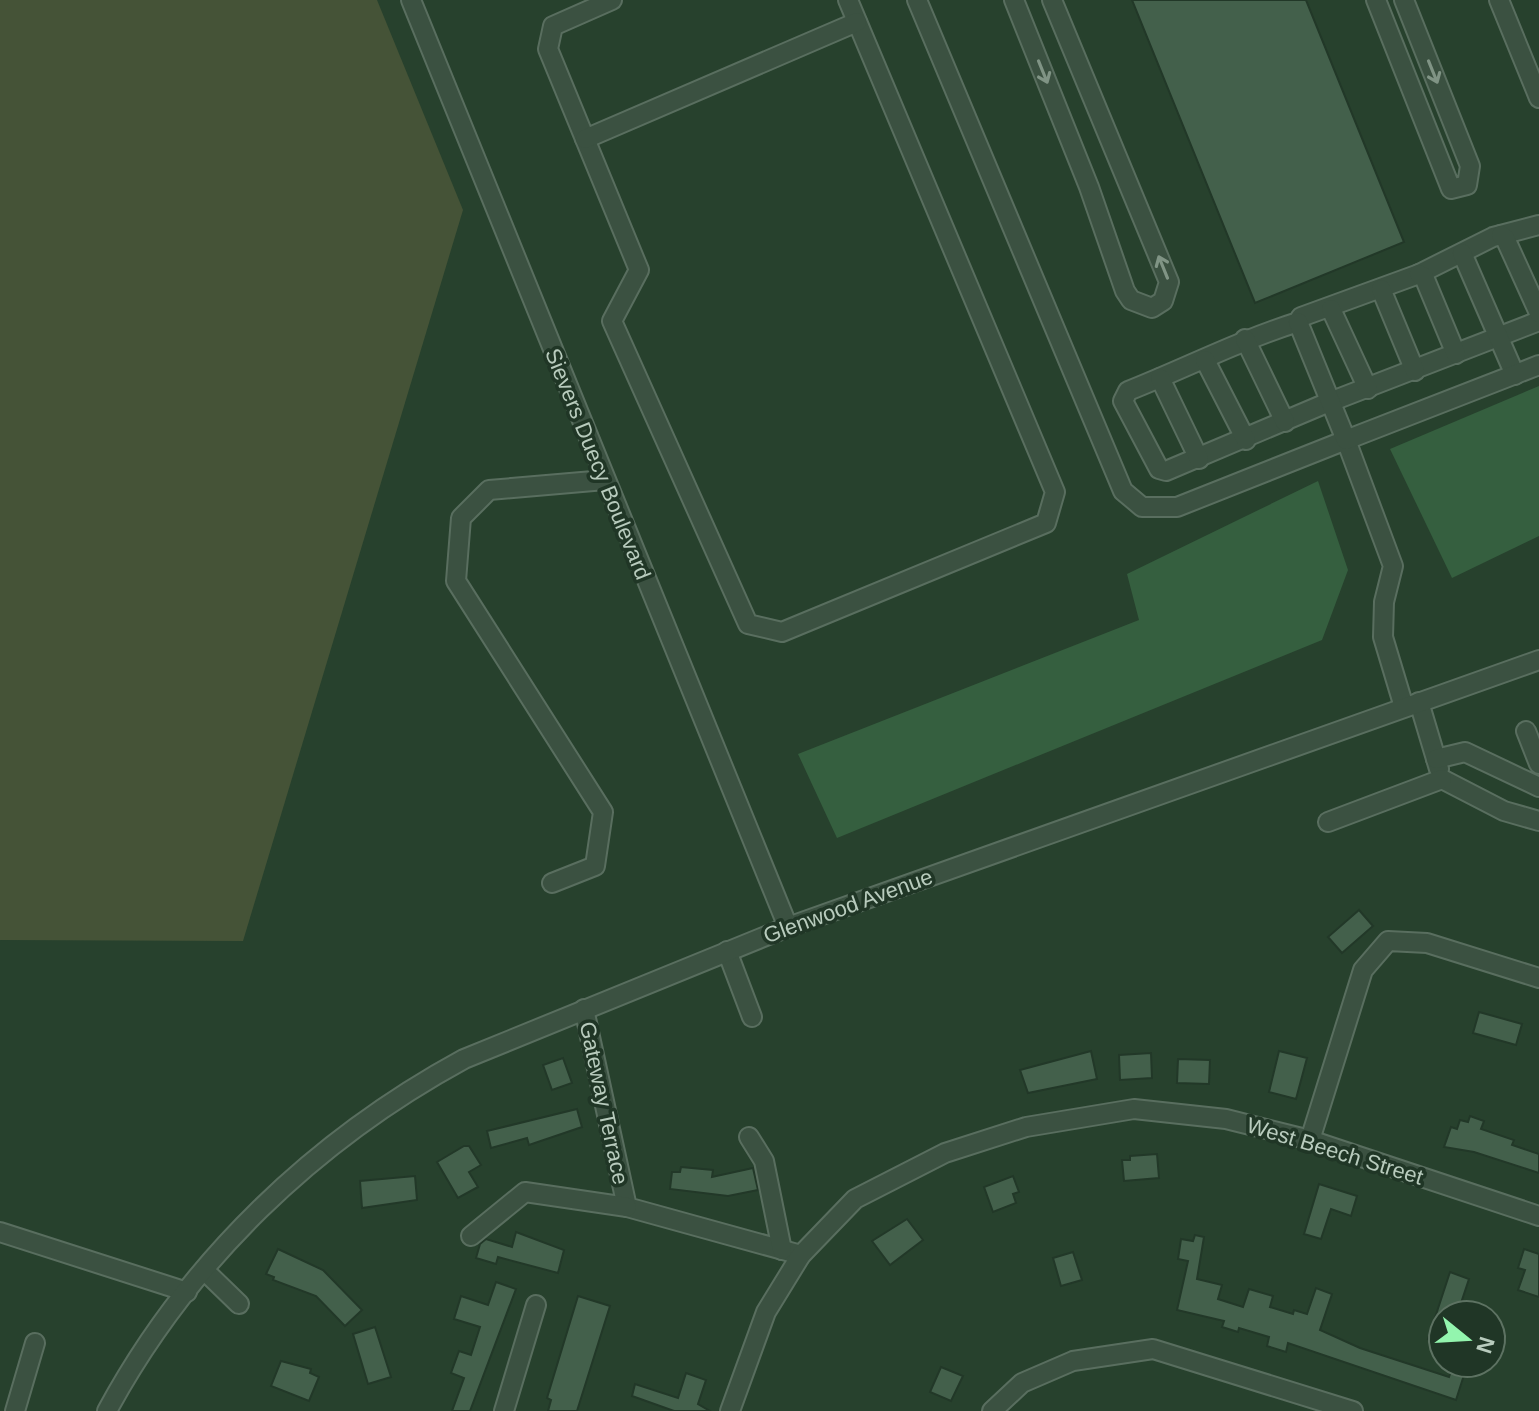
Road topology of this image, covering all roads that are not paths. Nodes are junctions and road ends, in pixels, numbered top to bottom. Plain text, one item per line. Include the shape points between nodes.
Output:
1 (411, 0) edge
2 (612, 0) edge
3 (848, 0) edge
4 (917, 0) edge
5 (1014, 0) edge
6 (1052, 0) edge
7 (1376, 0) edge
8 (1404, 0) edge
9 (1499, 0) edge
10 (857, 22) junction
11 (1539, 98) edge
12 (585, 139) junction
13 (1539, 225) edge
14 (1501, 235) junction
15 (1462, 253) junction
16 (1419, 274) junction
17 (1381, 289) junction
18 (1331, 309) junction
19 (1539, 313) edge
20 (1539, 321) edge
21 (1298, 322) junction
22 (1500, 336) junction
23 (1245, 339) junction
24 (1456, 354) junction
25 (1205, 360) junction
26 (1539, 365) edge
27 (1415, 371) junction
28 (1515, 375) junction
29 (1160, 378) junction
30 (1368, 389) junction
31 (1330, 404) junction
32 (1285, 422) junction
33 (1246, 440) junction
34 (1346, 440) junction
35 (1199, 459) junction
36 (605, 480) junction
37 (1539, 660) edge
38 (1411, 704) junction
39 (1526, 731) dead end
40 (1436, 759) junction
41 (1539, 764) edge
42 (1442, 779) junction
43 (1539, 787) edge
44 (1539, 821) edge
45 (1328, 822) dead end
46 (552, 883) dead end
47 (788, 927) junction
48 (727, 951) junction
49 (1539, 978) edge
50 (584, 1009) junction
51 (752, 1017) dead end
52 (749, 1137) dead end
53 (1310, 1140) junction
54 (627, 1207) junction
55 (1539, 1216) edge
56 (0, 1232) edge
57 (471, 1236) dead end
58 (782, 1250) junction
59 (801, 1255) junction
60 (209, 1263) junction
61 (187, 1292) junction
62 (239, 1304) dead end
63 (536, 1305) dead end
64 (35, 1343) dead end
65 (15, 1411) edge
66 (107, 1411) edge
67 (504, 1411) edge
68 (730, 1411) edge
69 (992, 1411) edge
70 (1353, 1411) edge

1 - 36 street, Sievers Duecy Boulevard
2 - 12 street via 553,26 548,49
3 - 10 street
4 - 34 street via 1123,491 1142,507 1177,507
5 -> 6 street via 1125,291 1131,300 1152,308 1163,301 1169,282
8 -> 7 street via 1470,166 1467,185 1451,189
9 - 11 street
10 - 12 street
10 - 12 street via 1055,492 1046,523 782,632 748,624 612,321 639,270
13 - 14 street
14 - 15 street
14 - 19 street
15 - 16 street
15 - 22 street
16 - 17 street
16 - 24 street
17 - 18 street
17 - 27 street
18 - 21 street
18 - 30 street
20 - 22 street
21 - 23 street
21 - 31 street
22 - 24 street
22 - 28 street
23 - 25 street
23 - 32 street
24 - 27 street
25 - 29 street
25 - 33 street
26 - 28 street
27 - 30 street
28 - 34 street
29 - 35 street
29 - 35 street via 1128,391 1123,401 1159,469
30 - 31 street
31 - 32 street
31 - 34 street
32 - 33 street
33 - 35 street
34 - 38 street via 1393,566 1383,637
36 - 46 street via 489,490 461,518 456,581 603,812 595,866
36 - 47 street, Sievers Duecy Boulevard
37 - 38 street, Glenwood Avenue
38 - 40 street
38 - 47 street, Glenwood Avenue
39 - 41 street
40 - 42 street
40 - 43 street via 1465,752
42 - 44 street via 1504,811
42 - 45 street
47 - 48 street, Glenwood Avenue
48 - 50 street, Glenwood Avenue
48 - 51 street
49 - 53 street via 1427,943 1388,941 1363,970
50 - 54 street, Gateway Terrace
50 - 60 street, Glenwood Avenue via 416,1085 271,1197
52 - 58 street via 764,1161
53 - 55 street, West Beech Street
53 - 59 street, West Beech Street via 1226,1119 1134,1109 1026,1127 945,1153 855,1199
54 - 57 street via 525,1192
54 - 58 street, Gateway Terrace
56 - 61 street
58 - 59 street, Gateway Terrace
59 - 68 street, West Beech Street via 766,1312
60 - 61 street, Glenwood Avenue
60 - 62 street
61 - 66 street, Glenwood Avenue
63 - 67 street
64 - 65 street
69 - 70 street via 1022,1383 1073,1361 1153,1349

